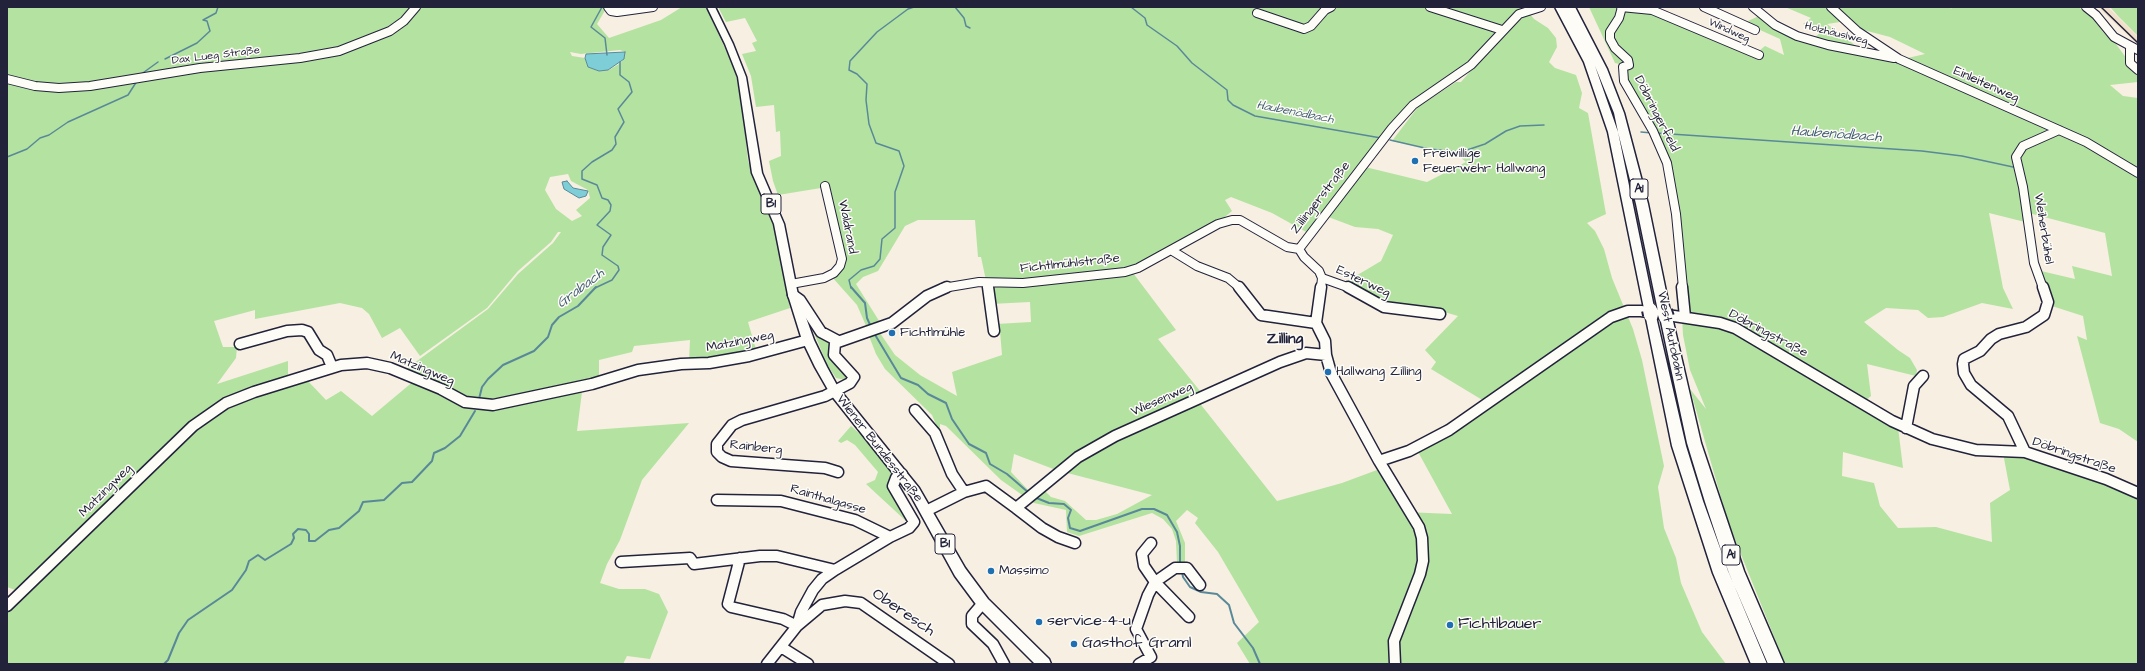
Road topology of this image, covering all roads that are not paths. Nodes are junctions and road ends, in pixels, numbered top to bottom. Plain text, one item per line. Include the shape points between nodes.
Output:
1 (416, 7) edge
2 (608, 7) edge
3 (653, 7) edge
4 (711, 7) edge
5 (1331, 7) edge
6 (1430, 7) edge
7 (1537, 7) edge
8 (1541, 7) edge
9 (1560, 7) edge
10 (1570, 7) edge
11 (1622, 7) edge
12 (1704, 7) edge
13 (1753, 7) edge
14 (1831, 7) edge
15 (2086, 7) edge
16 (1257, 13) dead end
17 (1502, 30) junction
18 (1755, 30) dead end
19 (2130, 47) junction
20 (2138, 50) edge
21 (1759, 55) dead end
22 (1899, 59) junction
23 (2138, 70) edge
24 (7, 79) edge
25 (2059, 130) junction
26 (2138, 174) edge
27 (825, 186) dead end
28 (1299, 249) junction
29 (1171, 250) junction
30 (1322, 278) junction
31 (987, 283) junction
32 (792, 290) junction
33 (1440, 314) dead end
34 (1685, 317) junction
35 (1316, 323) junction
36 (994, 331) dead end
37 (808, 340) junction
38 (838, 341) junction
39 (240, 344) dead end
40 (1326, 354) junction
41 (332, 367) junction
42 (1923, 376) dead end
43 (835, 392) junction
44 (915, 410) dead end
45 (1906, 428) junction
46 (2025, 452) junction
47 (1380, 461) junction
48 (838, 472) dead end
49 (902, 474) junction
50 (964, 492) junction
51 (2138, 493) edge
52 (717, 500) dead end
53 (1020, 505) junction
54 (926, 511) junction
55 (890, 537) junction
56 (1075, 543) dead end
57 (1151, 543) dead end
58 (740, 558) junction
59 (621, 562) dead end
60 (835, 570) junction
61 (1155, 582) junction
62 (1200, 585) dead end
63 (983, 603) junction
64 (7, 606) edge
65 (1189, 617) dead end
66 (797, 626) junction
67 (781, 647) junction
68 (767, 664) edge
69 (808, 664) edge
70 (949, 664) edge
71 (1004, 664) edge
72 (1044, 664) edge
73 (1139, 664) edge
74 (1395, 664) edge
75 (1759, 664) edge
76 (1776, 664) edge

1 - 24 street, Dax Lueg Straße via 394,28 360,44 339,51 300,58 200,68 90,86 35,86
2 - 3 street via 611,11 617,12
4 - 32 main road, Wiener Bundesstraße / B1 via 742,78 757,173 779,224
5 - 16 street via 1311,26 1304,29
6 - 17 street
7 - 8 street, Zillingerstraße
7 - 17 street, Zillingerstraße via 1524,11
9 - 75 highway, West Autobahn / A1 via 1589,62 1613,132 1679,446 1721,573
10 - 76 highway, West Autobahn / A1 via 1600,63 1619,113 1639,189 1694,443 1736,571
11 - 21 street, Windweg via 1652,10
11 - 34 street, Döbringerfeld via 1619,18 1610,32 1610,39 1615,48 1628,60 1629,64 1623,67 1624,81 1667,163 1676,214
12 - 18 street
13 - 22 street, Holzhäuslweg via 1775,25 1807,40
14 - 22 street, Einleitenweg via 1857,31
15 - 19 street via 2114,37
17 - 28 street, Zillingerstraße via 1471,65 1413,105 1401,117
19 - 20 street
19 - 23 street via 2130,63
22 - 25 street, Einleitenweg
25 - 26 street, Einleitenweg via 2101,150
25 - 46 street, Weiherbühel via 2023,146 2016,157 2034,263 2048,302 2044,315 2026,327 1991,339 1980,351 1964,359 1963,364 1964,373 1971,385 2008,416
27 - 32 street, Waldrand via 842,259 840,266 824,278
28 - 29 street, Fichtlmühlstraße via 1287,248 1252,226 1240,220 1232,220 1218,224
28 - 30 street, Zillingerstraße
29 - 31 street, Fichtlmühlstraße via 1138,268 1113,274 1023,283
29 - 35 street via 1197,266 1228,278 1242,290 1261,315
30 - 33 street, Esterweg via 1342,284 1384,307
30 - 35 street
31 - 36 street
31 - 38 street, Fichtlmühlstraße via 944,288 926,296 900,318 879,329
32 - 37 main road, Wiener Bundesstraße / B1
32 - 38 street via 821,332
34 - 45 street, Döbringstraße via 1720,322 1735,328
34 - 47 street, Döbringstraße via 1641,311 1619,313 1449,430 1409,452
35 - 40 street via 1324,341
37 - 41 street, Matzingweg via 749,356 638,370 586,385 494,405 465,402 441,389 380,365 352,363
37 - 43 main road, Wiener Bundesstraße / B1
38 - 43 street via 834,345 834,355 854,377 850,383
39 - 41 street via 287,330 302,330 308,332 319,350 327,355
40 - 47 street via 1341,394
40 - 53 street, Wiesenweg via 1306,353 1280,362 1115,436 1078,457
41 - 64 street, Matzingweg via 226,403 193,426
42 - 45 street via 1914,386
43 - 48 street, Rainberg via 742,420 724,434 717,444 717,452 731,461 817,467
43 - 49 main road, Wiener Bundesstraße / B1
44 - 50 street via 935,433 952,474
45 - 46 street, Döbringstraße via 1932,439 1976,450
46 - 51 street, Döbringstraße via 2106,479
47 - 74 street via 1419,527 1423,547 1420,574 1394,641
49 - 54 main road, Wiener Bundesstraße / B1
49 - 55 street via 896,478 894,486 914,522 909,528
50 - 53 street via 986,486
50 - 54 street
52 - 55 street, Rainthalgasse via 784,501 855,520
53 - 56 street via 1042,528
54 - 63 main road, Wiener Bundesstraße / B1 via 960,572
55 - 60 street
57 - 61 street via 1142,554 1144,566
58 - 59 street via 694,564 690,558
58 - 60 street via 777,556
58 - 66 street via 728,604 731,607 776,617
60 - 66 street via 822,579 813,590 801,612
61 - 62 street via 1175,568 1187,568
61 - 65 street
61 - 73 street via 1136,629 1151,657
63 - 71 street via 972,616 972,624 993,644
63 - 72 main road, Wiener Bundesstraße / B1
66 - 67 street, Oberesch
66 - 70 street, Oberesch via 822,605 833,601 854,601 874,610
67 - 68 street, Oberesch
67 - 69 street

